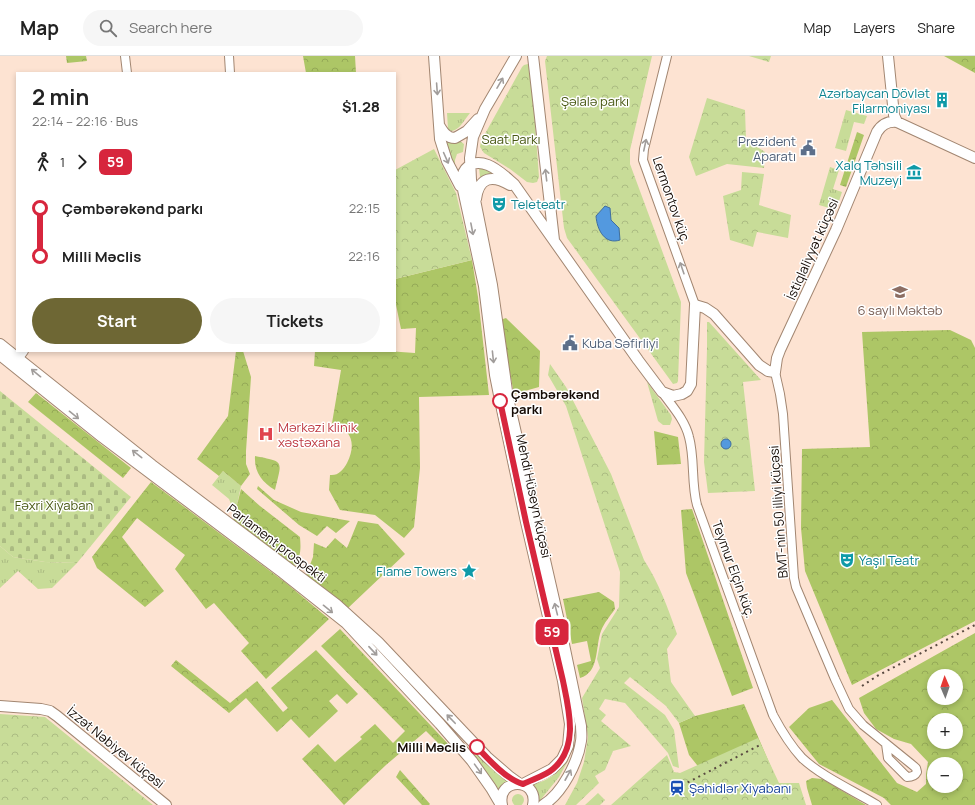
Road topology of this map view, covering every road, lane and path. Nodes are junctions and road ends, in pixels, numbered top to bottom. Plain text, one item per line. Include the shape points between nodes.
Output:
1 (125, 56) edge
2 (229, 56) edge
3 (434, 56) edge
4 (516, 56) edge
5 (533, 56) edge
6 (667, 56) edge
7 (888, 56) edge
8 (127, 72) edge
9 (230, 72) edge
10 (485, 109) junction
11 (898, 122) junction
12 (439, 123) junction
13 (975, 158) edge
14 (470, 165) junction
15 (463, 191) junction
16 (520, 193) junction
17 (476, 206) junction
18 (554, 242) junction
19 (695, 305) junction
20 (0, 344) edge
21 (0, 355) edge
22 (21, 355) edge
23 (775, 372) junction
24 (662, 392) junction
25 (0, 706) edge
26 (886, 744) dead end
27 (522, 784) junction
28 (560, 789) junction
29 (536, 804) edge
30 (166, 805) edge
31 (502, 805) edge
32 (549, 805) edge
33 (877, 805) edge

1 - 8 street
2 - 9 street
3 -> 12 main road
10 -> 4 main road
18 -> 5 main road
19 -> 6 street, Lermontov küç. via 643,160
7 - 11 main road via 894,115
10 - 12 main road via 467,131 455,138 447,136
10 - 14 main road via 473,137
11 - 13 main road
11 - 23 main road, İstiqlaliyyət küçəsi via 886,123 877,132 836,230 780,350
12 -> 15 main road via 444,154
14 - 15 main road via 462,174
14 - 16 main road via 482,164 493,168 509,180
14 - 17 main road, Mehdi Hüseyn küçəsi
15 -> 27 main road, Mehdi Hüseyn küçəsi via 484,286 500,400 563,681 570,724 568,746 562,759 552,769
16 - 17 main road via 503,181 486,180 479,188
16 - 18 main road
28 -> 17 main road, Mehdi Hüseyn küçəsi via 579,752 581,726 508,398 492,285
18 - 24 main road
19 - 23 main road via 709,310 759,365
19 - 24 main road, Lermontov küç. via 691,384 682,394 673,396
20 - 22 main road, Parlament prospekti
21 -> 31 main road, Parlament prospekti via 102,437 346,623 472,761
27 -> 22 main road, Parlament prospekti via 487,757 378,642 336,604 152,465
23 - 26 street, BMT-nin 50 illiyi küçəsi via 783,414 796,587 849,708 863,726
24 - 33 street, Teymur Elçin küç. via 688,433 696,500 772,712 792,747 803,758 820,772
25 - 30 main road, İzzət Nəbiyev küçəsi via 50,711
27 - 29 main road, Parlament prospekti via 533,793
27 - 31 main road, Mehdi Hüseyn küçəsi via 512,784 505,789 501,796
28 - 29 main road, Mehdi Hüseyn küçəsi via 552,798
28 - 32 main road, Mehdi Hüseyn küçəsi

